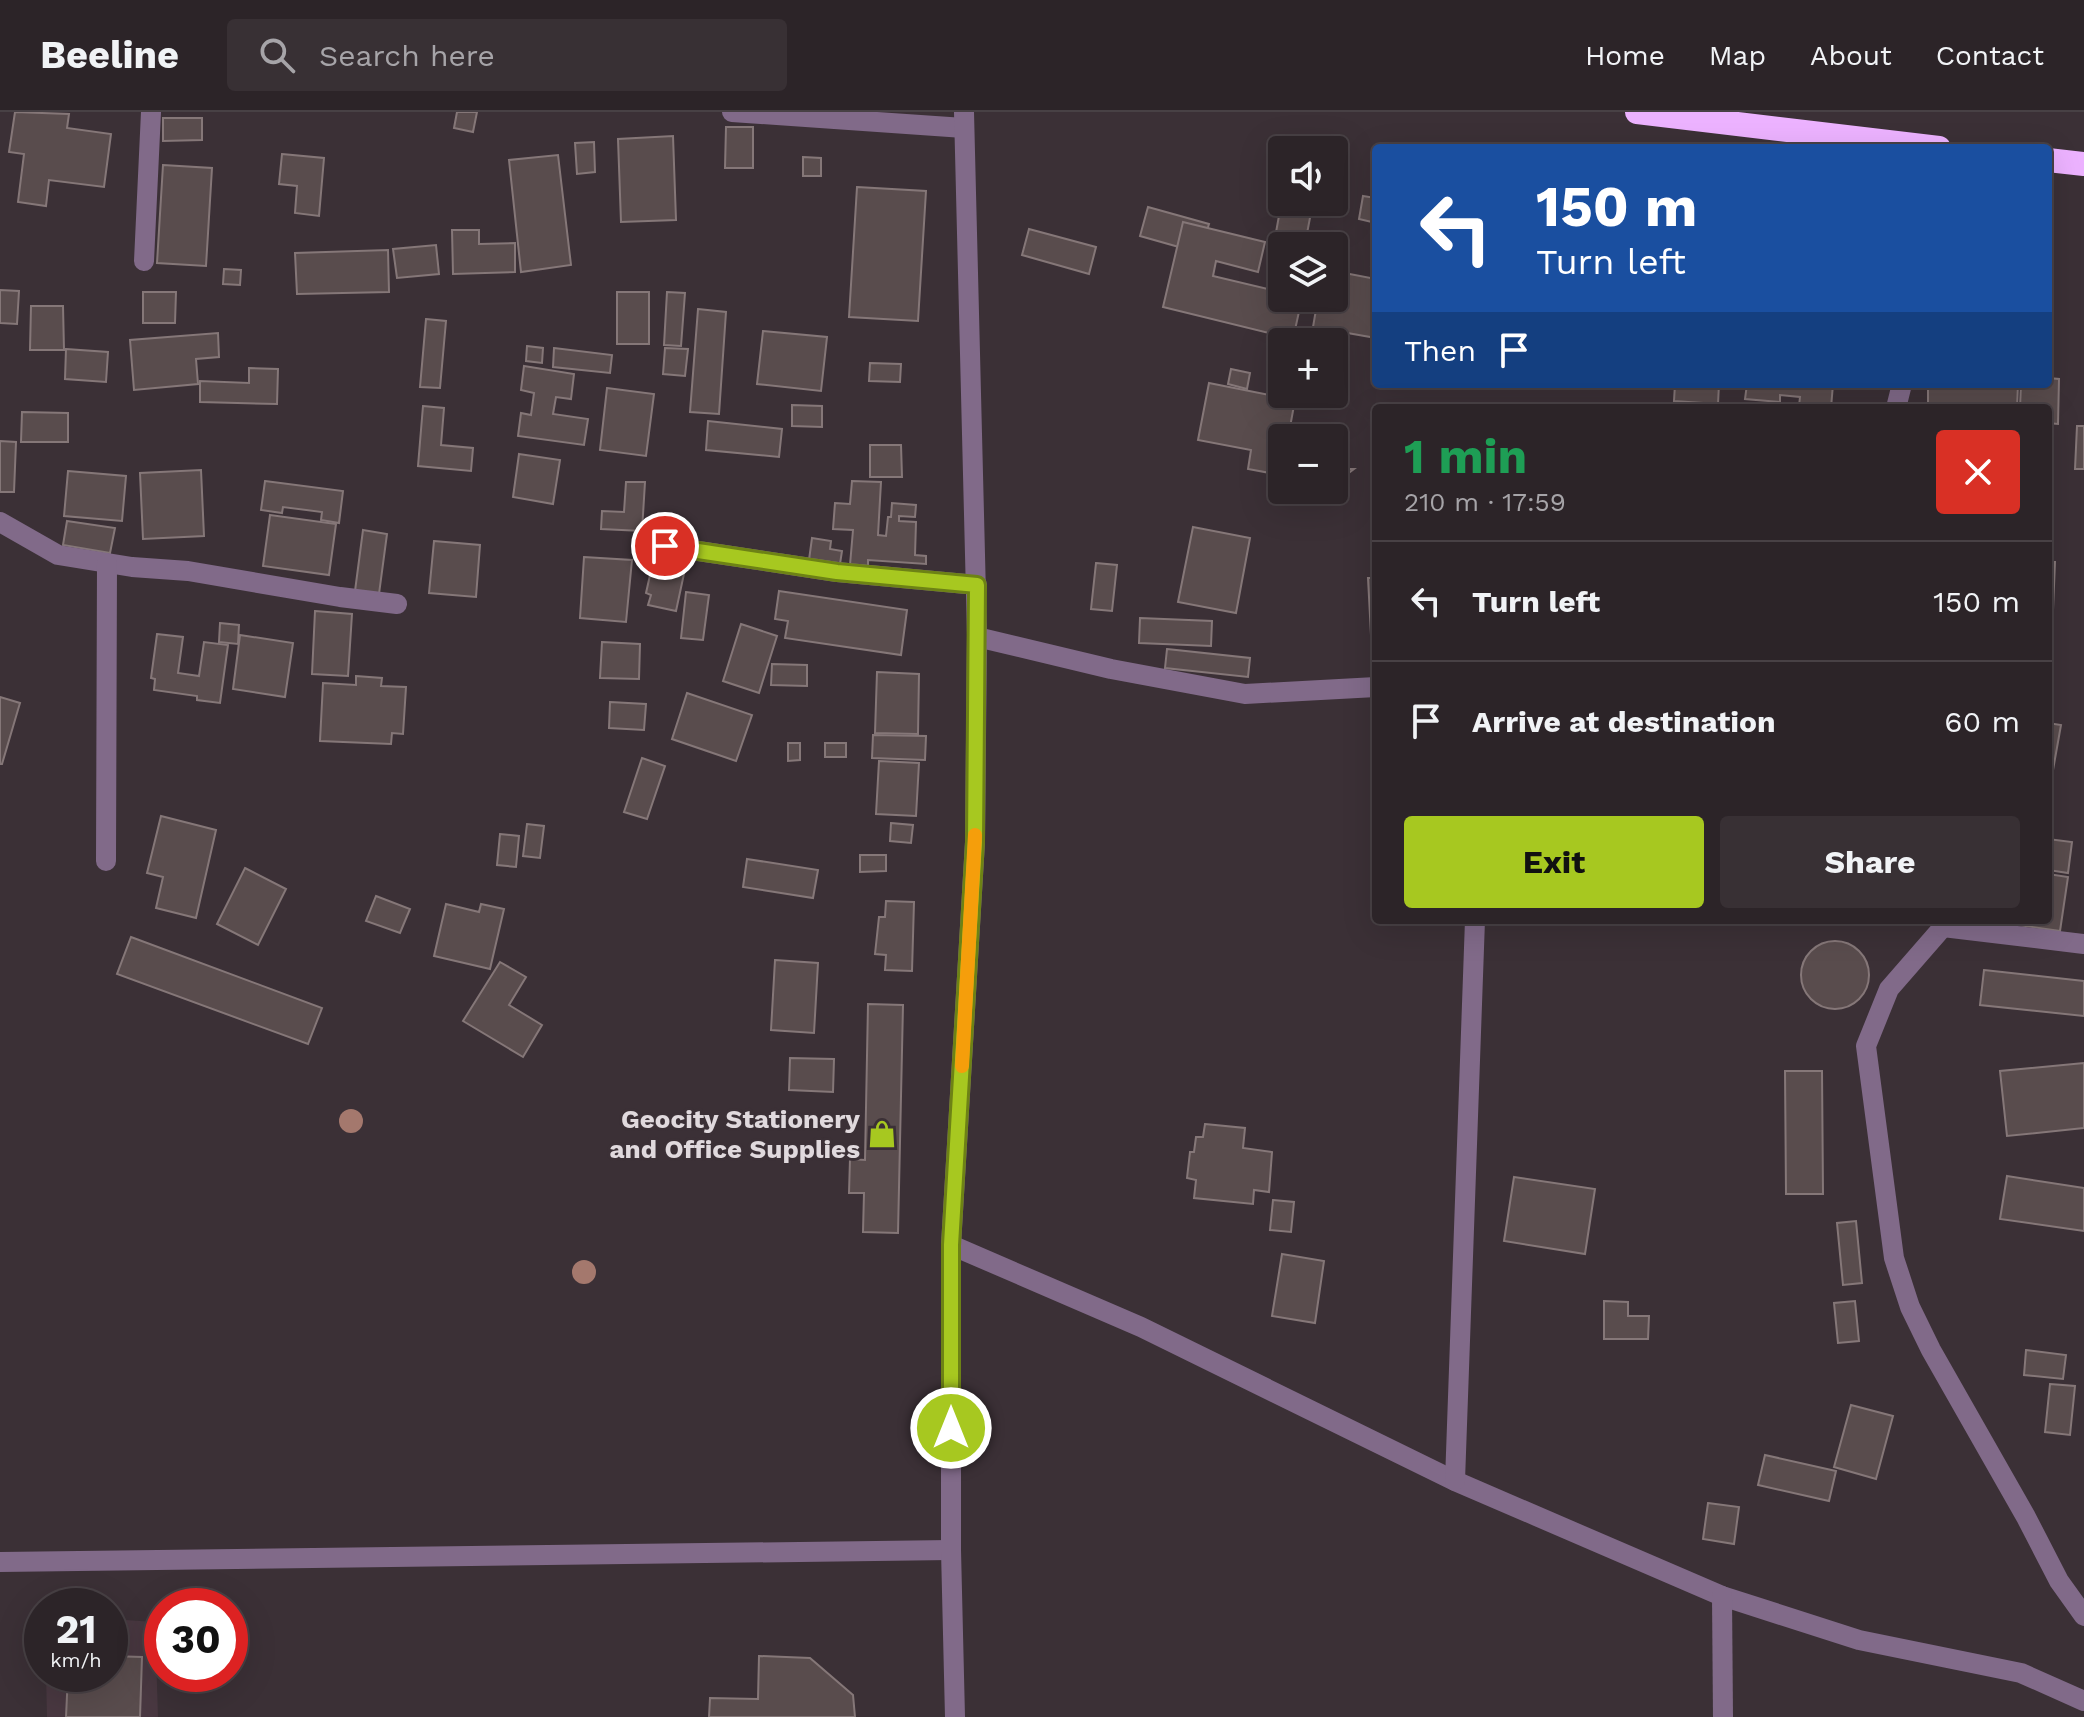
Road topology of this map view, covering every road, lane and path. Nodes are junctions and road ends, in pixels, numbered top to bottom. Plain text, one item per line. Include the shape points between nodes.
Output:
1 (151, 112) edge
2 (732, 112) edge
3 (1637, 112) edge
4 (964, 120) edge
5 (1905, 144) edge
6 (2052, 160) edge
7 (2084, 164) edge
8 (144, 261) dead end
9 (0, 522) edge
10 (665, 546) dead end
11 (107, 564) junction
12 (977, 585) junction
13 (397, 604) dead end
14 (977, 637) junction
15 (1372, 687) edge
16 (106, 861) dead end
17 (1475, 924) edge
18 (1940, 924) edge
19 (1948, 924) edge
20 (2084, 944) edge
21 (951, 1245) junction
22 (1455, 1481) junction
23 (951, 1550) junction
24 (0, 1562) edge
25 (1722, 1596) junction
26 (2084, 1616) edge
27 (2084, 1701) edge
28 (955, 1717) edge
29 (1723, 1717) edge

1 - 8 street
2 - 4 street
3 - 5 highway
4 - 12 street
6 - 7 highway
9 - 11 street via 58,555
10 - 12 street via 837,572
11 - 13 street via 188,571
11 - 16 street
12 - 14 street
14 - 15 street via 1245,694
14 - 21 street via 975,842
17 - 22 street
18 - 26 street via 1889,989 1866,1046 1894,1258 1931,1350 2059,1581
19 - 20 street
21 - 22 street via 1141,1327
21 - 23 street
22 - 25 street
23 - 24 street
23 - 28 street
25 - 27 street via 1859,1640 2021,1673
25 - 29 street

